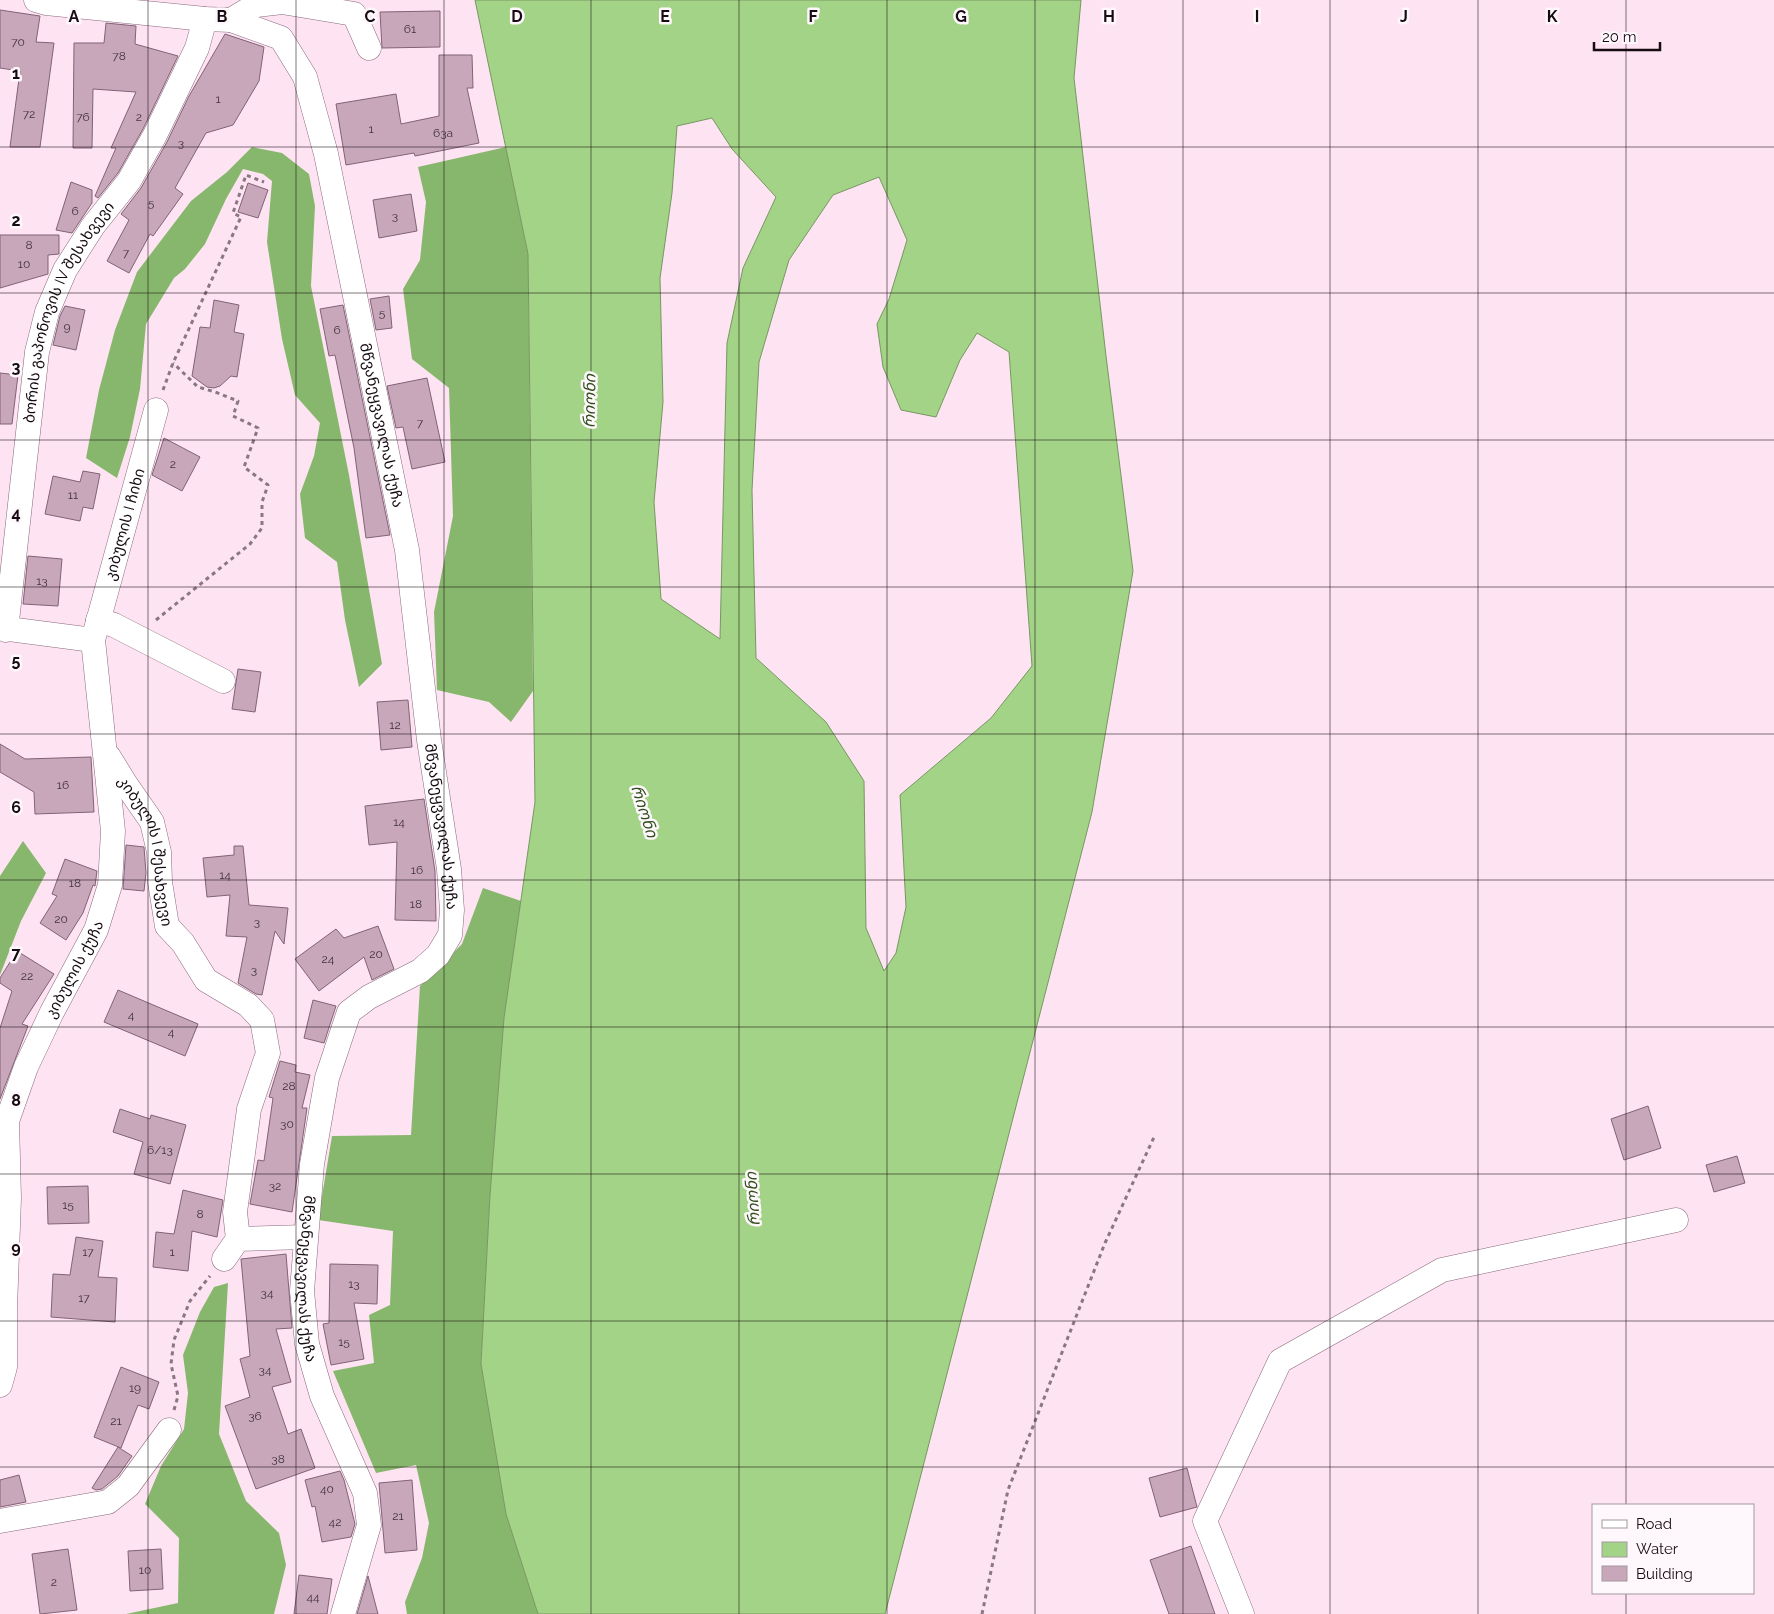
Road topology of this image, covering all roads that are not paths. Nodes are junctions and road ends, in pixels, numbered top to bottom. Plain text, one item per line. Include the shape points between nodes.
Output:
1 (43, 1) edge
2 (205, 19) junction
3 (231, 20) junction
4 (369, 48) dead end
5 (158, 403) road end
6 (3, 629) edge
7 (95, 630) junction
8 (223, 681) dead end
9 (106, 752) junction
10 (1676, 1220) dead end
11 (305, 1237) junction
12 (238, 1239) junction
13 (224, 1259) road end
14 (0, 1385) edge
15 (169, 1430) road end
16 (0, 1521) edge
17 (343, 1614) edge
18 (1242, 1614) edge

1 - 2 street, მწვანეყვავილას ქუჩა
2 - 3 street, მწვანეყვავილას ქუჩა
2 - 6 street, ბორის გაპონოვის IV შესახვევი via 197,48 154,135 129,181 92,226 65,270 47,312 37,352
3 - 4 street via 256,5 282,2 354,14
3 - 11 street, მწვანეყვავილას ქუჩა via 281,38 305,77 326,154 407,550 452,910 450,935 438,955 420,971 369,997 349,1012 327,1078 312,1164
5 - 7 street, კიბულის I ჩიხი
6 - 7 street
7 - 8 street via 114,625
7 - 9 street, კიბულის ქუჩა
9 - 12 street, კიბულის I შესახვევი via 152,822 159,852 167,926 183,943 206,980 248,1005 262,1020 268,1053 249,1109 235,1212
9 - 14 street, კიბულის ქუჩა via 113,831 110,885 96,930 26,1067 7,1121 9,1198 5,1367
10 - 18 street via 1442,1270 1280,1361 1205,1521
11 - 12 street
11 - 17 street, მწვანეყვავილას ქუჩა via 302,1291 307,1344 322,1396 366,1493 369,1525
12 - 13 street
15 - 16 street via 128,1486 108,1502

